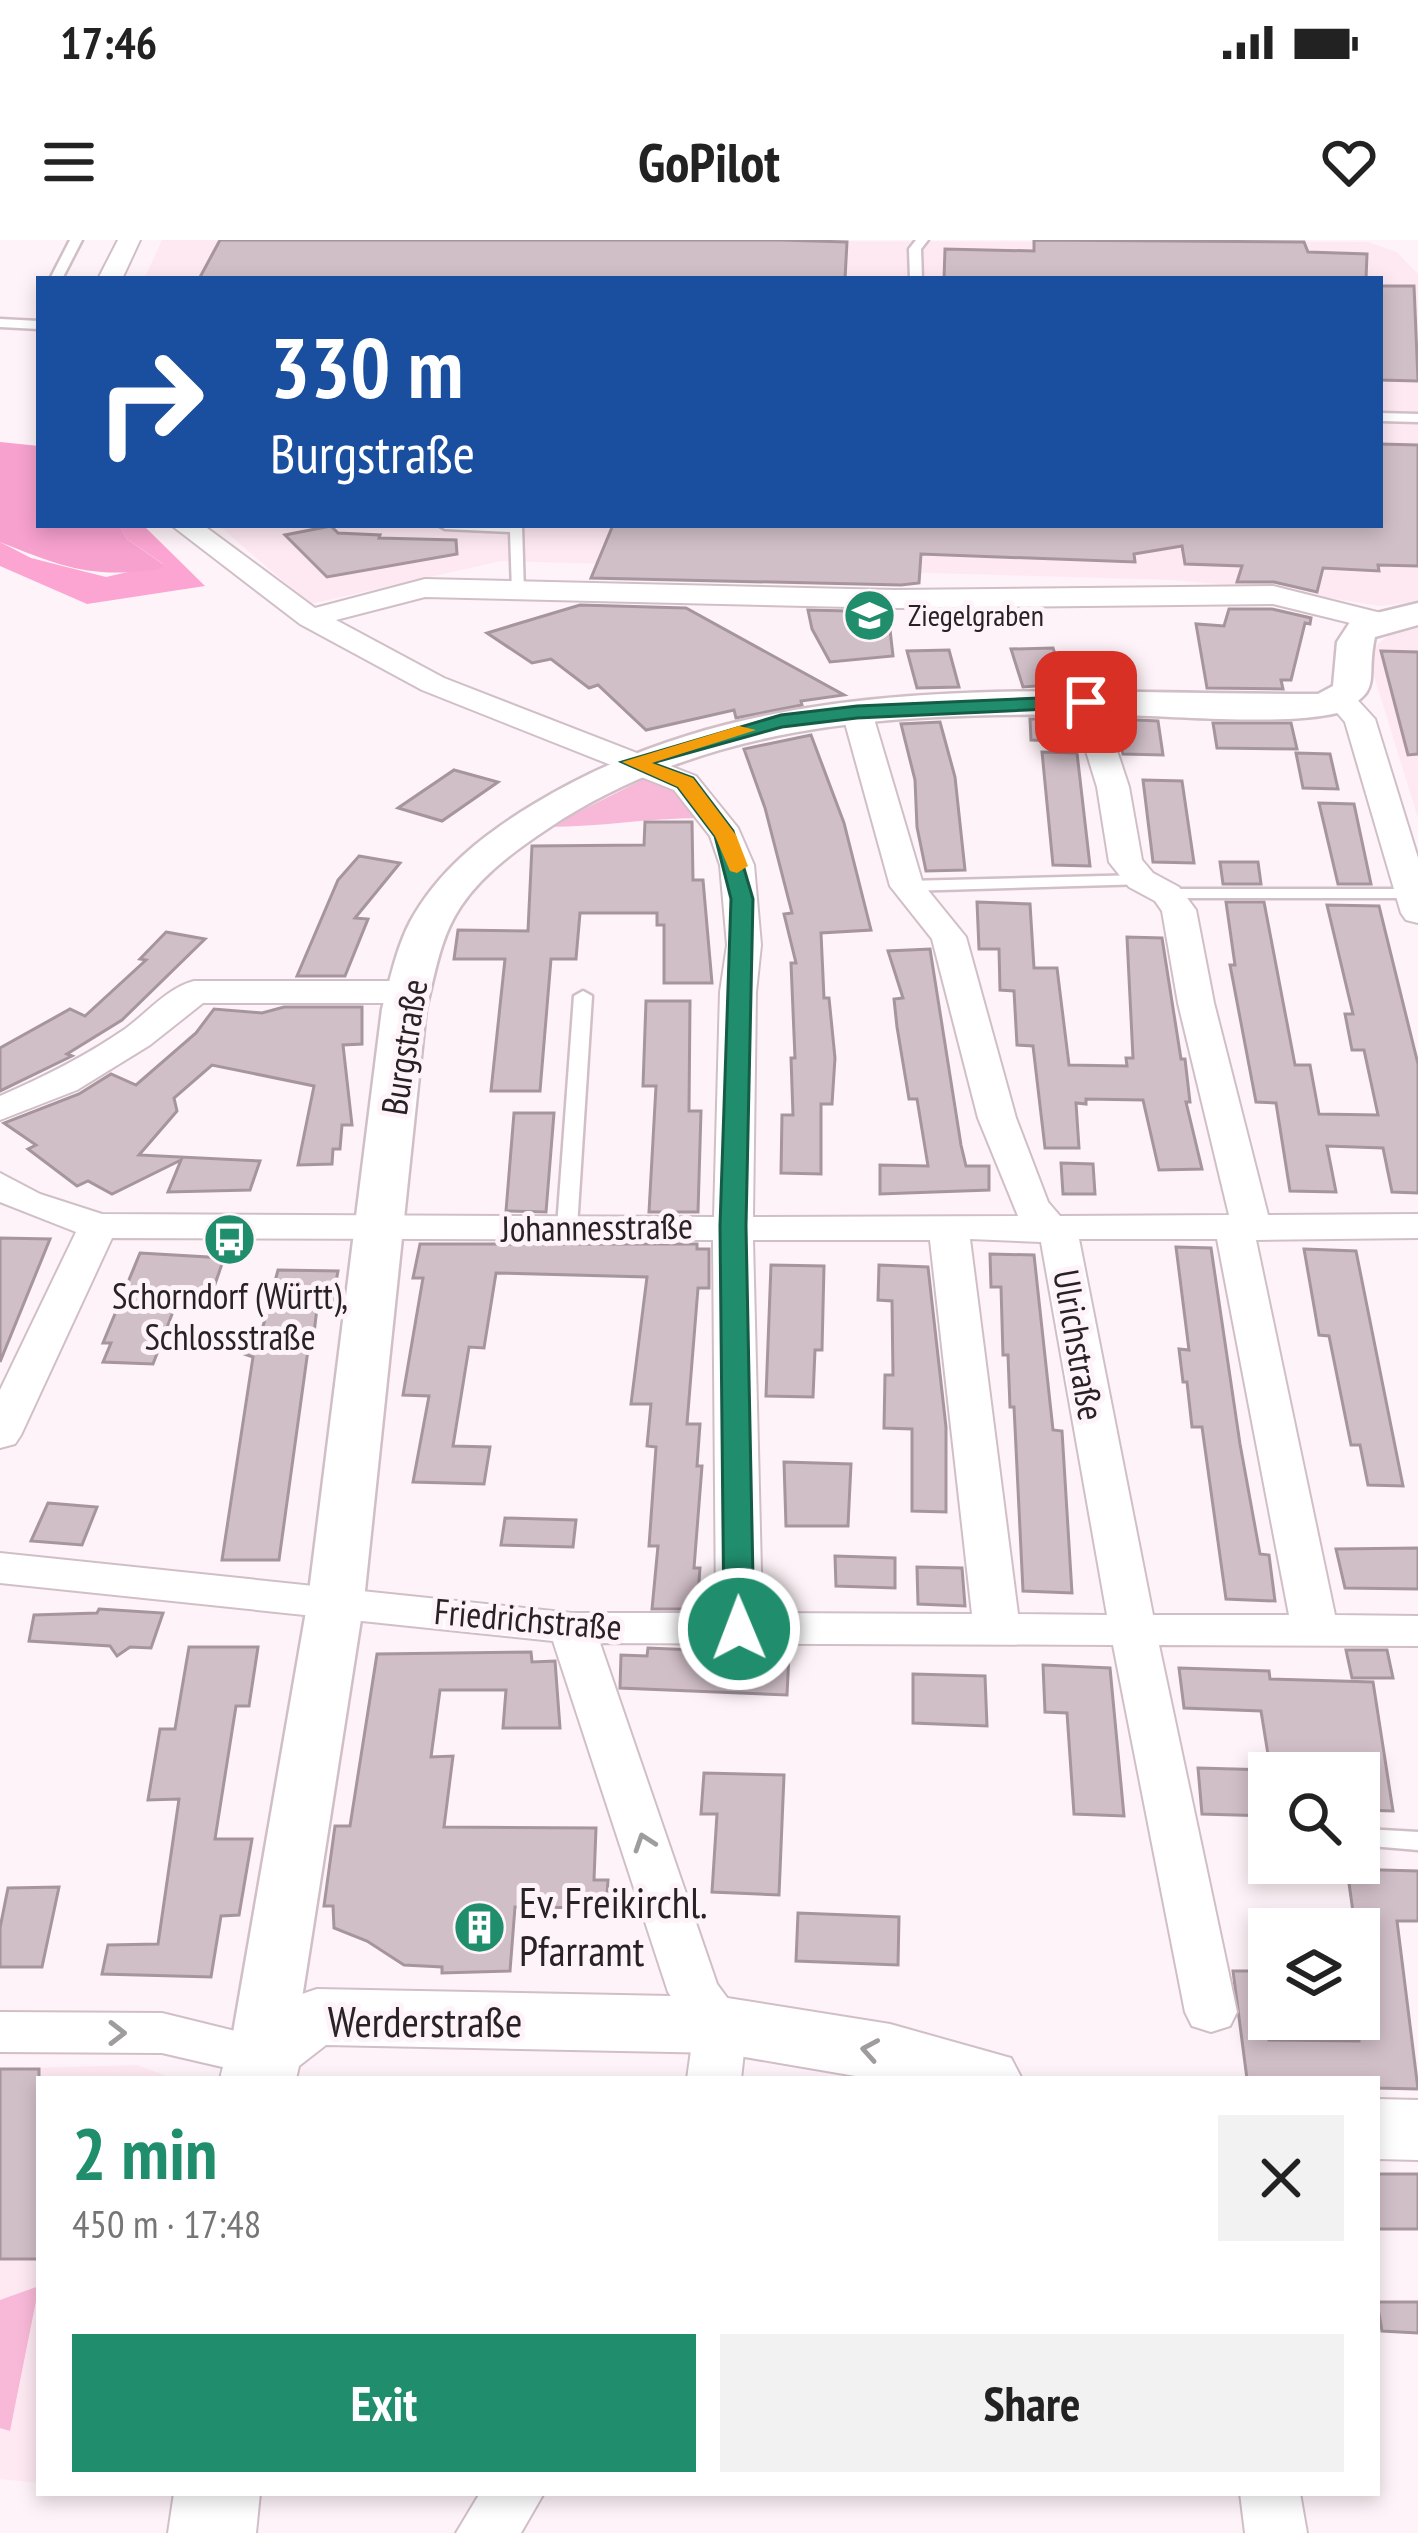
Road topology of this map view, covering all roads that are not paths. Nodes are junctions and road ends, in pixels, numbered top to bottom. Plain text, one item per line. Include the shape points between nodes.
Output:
1 (76, 240) edge
2 (129, 240) edge
3 (922, 240) edge
4 (58, 276) edge
5 (111, 276) edge
6 (916, 276) edge
7 (0, 323) edge
8 (36, 323) edge
9 (1383, 416) edge
10 (1418, 418) edge
11 (189, 528) edge
12 (499, 528) edge
13 (519, 591) junction
14 (1418, 614) edge
15 (310, 618) junction
16 (1379, 621) junction
17 (1341, 700) junction
18 (1086, 702) junction
19 (857, 712) junction
20 (632, 762) junction
21 (907, 886) junction
22 (1154, 887) junction
23 (1415, 904) edge
24 (409, 992) junction
25 (583, 996) dead end
26 (0, 1109) edge
27 (9, 1197) edge
28 (948, 1225) junction
29 (1046, 1225) junction
30 (1244, 1225) junction
31 (98, 1226) junction
32 (733, 1226) junction
33 (1418, 1226) edge
34 (567, 1227) junction
35 (380, 1230) junction
36 (0, 1435) edge
37 (0, 1568) edge
38 (335, 1600) junction
39 (572, 1628) junction
40 (739, 1629) junction
41 (1315, 1630) junction
42 (997, 1631) junction
43 (1418, 1631) edge
44 (1132, 1632) junction
45 (1380, 1839) edge
46 (1418, 1840) edge
47 (1211, 2012) dead end
48 (0, 2032) edge
49 (718, 2052) edge
50 (284, 2058) edge
51 (973, 2076) edge
52 (1380, 2129) edge
53 (1418, 2129) edge
54 (218, 2496) edge
55 (512, 2496) edge
56 (1270, 2496) edge
57 (212, 2533) edge
58 (488, 2533) edge
59 (1276, 2533) edge

1 - 4 lane
2 - 5 street
3 - 6 lane
7 - 8 lane
9 - 10 lane
11 - 15 street
12 - 13 lane via 517,529
13 - 15 street via 424,588
13 - 16 street via 1273,596
14 - 16 street
15 - 20 street via 433,684
16 - 17 street via 1352,640 1351,692
17 - 18 street, Burgstraße
17 - 23 street via 1360,719
18 - 19 street, Burgstraße
18 - 22 street via 1126,862
19 - 20 street, Burgstraße via 781,722
19 - 21 street, Ulrichstraße
20 - 24 street, Burgstraße via 551,805 467,874 430,923
20 - 32 street via 685,783 725,835 737,866 744,945
21 - 22 lane
21 - 29 street, Ulrichstraße via 949,938 997,1118 1030,1205
22 - 23 lane
22 - 30 street via 1178,910 1250,1211
24 - 26 street via 194,992 64,1082
24 - 35 street, Burgstraße
25 - 34 lane
27 - 31 street, Johannesstraße
28 - 29 street, Johannesstraße
28 - 32 street, Johannesstraße
28 - 42 street
29 - 30 street, Johannesstraße
29 - 44 street, Ulrichstraße via 1060,1240
30 - 33 street, Johannesstraße
30 - 41 street via 1236,1240
31 - 35 street, Johannesstraße
31 - 36 street
32 - 34 street, Johannesstraße
32 - 40 street
34 - 35 street, Johannesstraße
35 - 38 street, Burgstraße
37 - 38 street, Friedrichstraße
38 - 39 street, Friedrichstraße
38 - 50 street, Burgstraße via 284,1928
39 - 40 street, Friedrichstraße
49 -> 39 street
40 - 42 street, Friedrichstraße
41 - 43 street, Friedrichstraße
41 - 44 street, Friedrichstraße
42 - 44 street, Friedrichstraße
44 - 47 street, Ulrichstraße
45 - 46 lane
48 -> 50 street, Werderstraße via 162,2033
49 - 50 main road, Werderstraße
51 -> 49 main road, Werderstraße via 890,2054
52 - 53 main road
54 - 57 main road
55 - 58 street
56 - 59 street

